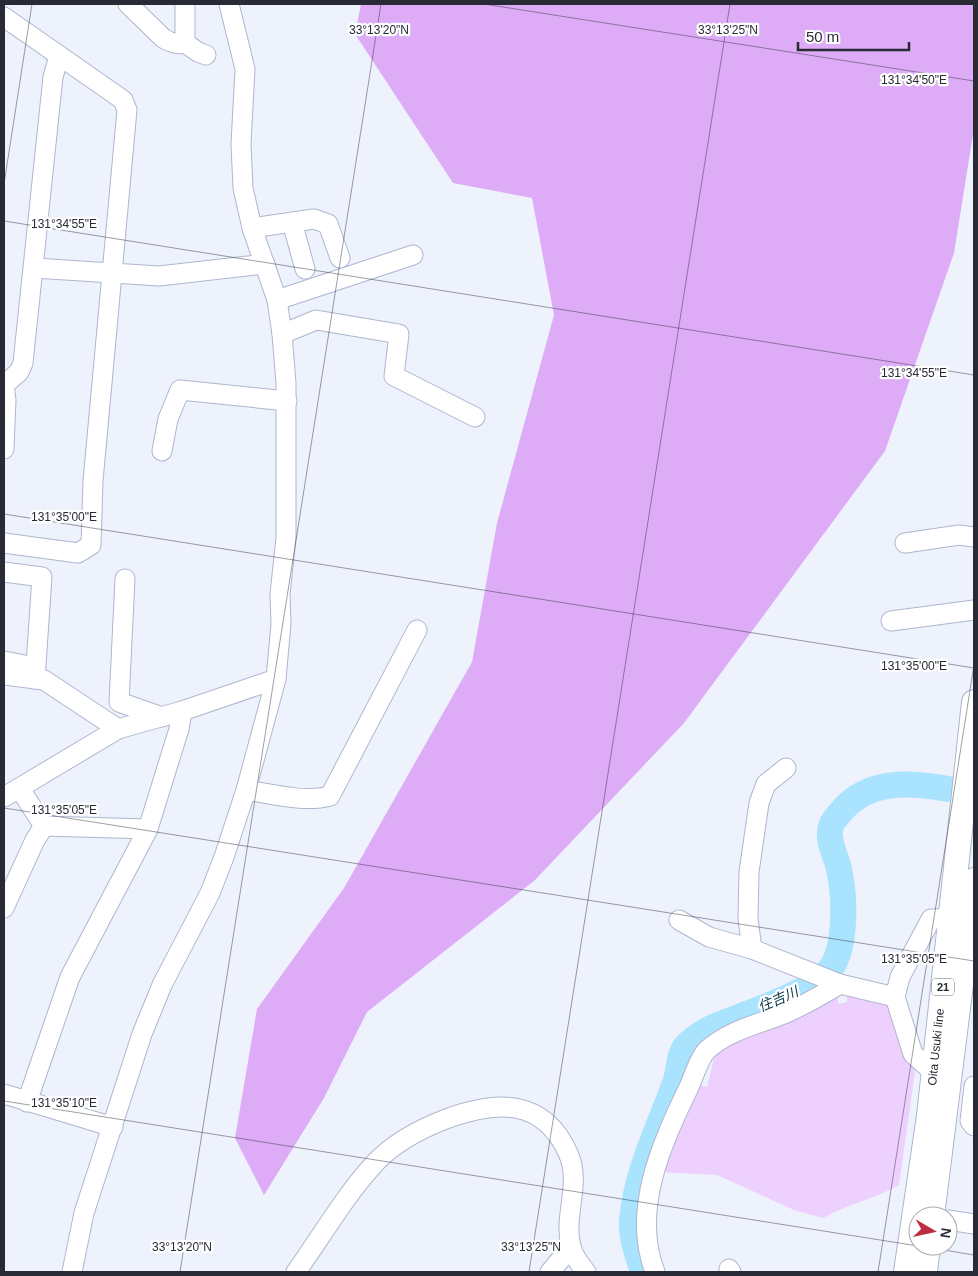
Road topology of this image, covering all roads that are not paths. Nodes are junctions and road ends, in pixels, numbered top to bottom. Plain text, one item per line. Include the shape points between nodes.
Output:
1 (128, 4) edge
2 (185, 4) edge
3 (230, 4) edge
4 (6, 10) edge
5 (185, 42) junction
6 (206, 55) dead end
7 (59, 56) junction
8 (292, 222) junction
9 (252, 228) junction
10 (413, 255) dead end
11 (340, 258) dead end
12 (266, 264) junction
13 (34, 268) junction
14 (305, 269) dead end
15 (112, 274) junction
16 (277, 300) junction
17 (282, 334) junction
18 (4, 385) edge
19 (286, 401) junction
20 (475, 417) dead end
21 (4, 449) edge
22 (162, 451) dead end
23 (974, 537) edge
24 (4, 543) edge
25 (905, 543) dead end
26 (4, 572) edge
27 (125, 579) dead end
28 (974, 610) edge
29 (891, 621) dead end
30 (417, 630) dead end
31 (4, 661) edge
32 (36, 673) junction
33 (4, 675) edge
34 (276, 679) junction
35 (974, 702) edge
36 (182, 711) junction
37 (162, 717) junction
38 (118, 729) junction
39 (786, 768) dead end
40 (246, 790) junction
41 (12, 793) edge
42 (44, 826) junction
43 (148, 829) junction
44 (969, 873) edge
45 (4, 908) edge
46 (961, 918) junction
47 (679, 920) dead end
48 (752, 948) junction
49 (836, 982) junction
50 (895, 997) junction
51 (934, 1072) junction
52 (974, 1086) edge
53 (4, 1094) edge
54 (27, 1102) junction
55 (974, 1126) edge
56 (113, 1127) junction
57 (923, 1206) edge
58 (923, 1206) edge
59 (958, 1222) edge
60 (974, 1224) edge
61 (571, 1247) junction
62 (911, 1256) edge
63 (926, 1256) edge
64 (72, 1272) edge
65 (296, 1272) edge
66 (550, 1272) edge
67 (586, 1272) edge
68 (655, 1272) edge
69 (906, 1272) edge
70 (924, 1272) edge

1 - 5 street via 163,38 169,42
2 - 5 street
3 - 9 street via 245,69 242,168
4 - 7 street
5 - 6 street
7 - 13 street via 53,77
7 - 15 street via 123,100 127,110
8 - 9 street
8 - 11 street via 314,219 328,224
8 - 14 street
9 - 12 street
10 - 16 street
12 - 15 street via 186,274
12 - 16 street
13 - 15 street
13 - 18 street via 22,369
15 - 24 street via 92,481 92,545 78,553
16 - 17 street
17 - 19 street
17 - 20 street via 316,320 399,334 394,376
18 - 21 street
19 - 22 street via 180,390 168,419
19 - 34 street via 286,538
23 - 25 street via 959,534
26 - 32 street via 42,576
27 - 37 street via 119,702
28 - 29 street
30 - 40 street via 330,796 282,796
31 - 32 street
32 - 33 street
32 - 38 street
34 - 36 street
34 - 40 street
35 - 44 main road, Oita Usuki line / 21
36 - 37 street
36 - 43 street
37 - 38 street
38 - 41 street
39 - 48 street via 766,784 759,802 749,872 748,919
40 - 56 street via 210,893 162,986 142,1034
41 - 42 street
42 - 43 street
42 - 45 street
43 - 54 street via 70,977
44 - 46 main road, Oita Usuki line / 21
46 - 50 street via 931,919 900,977
46 - 51 main road, Oita Usuki line / 21
46 - 57 main road, Oita Usuki line / 21
47 - 48 street via 709,937
48 - 49 street
49 - 50 street
49 - 68 street via 788,1012 725,1036 706,1051 675,1116 652,1176 646,1233
50 - 51 street via 913,1054
51 - 58 main road, Oita Usuki line / 21
52 - 55 street via 970,1121
53 - 54 street
54 - 56 street
56 - 64 street via 84,1213
59 - 60 street
61 - 65 street via 573,1172 571,1158 563,1142 550,1125 532,1113 511,1106 489,1106 420,1130 391,1149 367,1172
61 - 66 street
61 - 67 street
62 - 69 main road, Oita Usuki line / 21
63 - 70 main road

